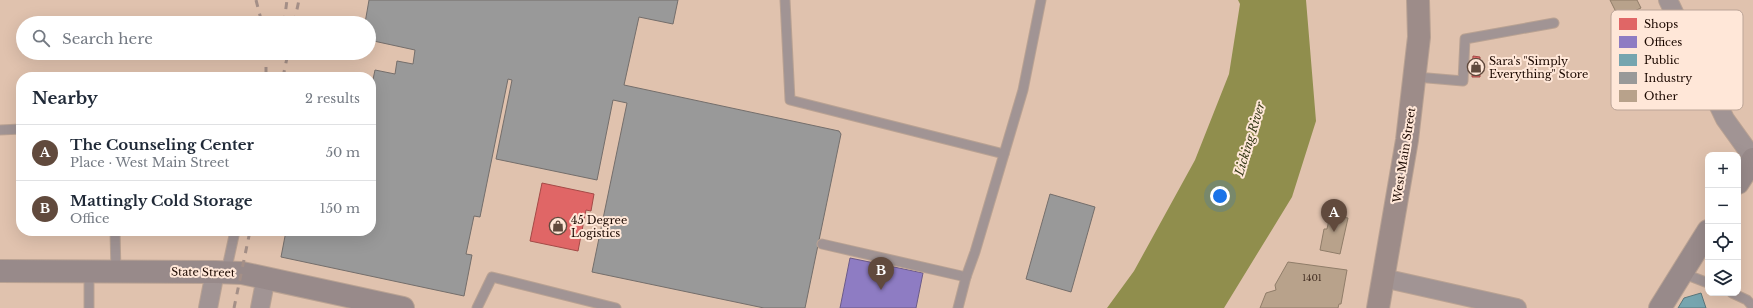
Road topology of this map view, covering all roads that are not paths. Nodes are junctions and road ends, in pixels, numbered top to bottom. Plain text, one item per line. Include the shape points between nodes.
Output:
1 (785, 0) edge
2 (1042, 0) edge
3 (1418, 0) edge
4 (1668, 0) edge
5 (1673, 10) edge
6 (1554, 23) dead end
7 (1416, 77) junction
8 (1721, 110) edge
9 (16, 129) edge
10 (0, 130) edge
11 (1004, 154) junction
12 (1753, 158) edge
13 (1741, 178) edge
14 (115, 236) edge
15 (233, 236) edge
16 (1705, 236) edge
17 (822, 244) dead end
18 (0, 271) edge
19 (88, 271) junction
20 (116, 272) junction
21 (221, 272) junction
22 (1682, 273) junction
23 (266, 277) junction
24 (966, 277) junction
25 (1383, 278) junction
26 (1705, 282) edge
27 (1738, 296) edge
28 (1753, 307) edge
29 (89, 308) edge
30 (208, 308) edge
31 (260, 308) edge
32 (403, 308) edge
33 (477, 308) edge
34 (616, 308) edge
35 (958, 308) edge
36 (1378, 308) edge
37 (1517, 308) edge
38 (1660, 308) edge

1 - 11 lane via 790,100
2 - 11 lane via 1023,90
3 - 7 main road, West Main Street
4 - 5 street
6 - 7 lane via 1465,39 1463,81
7 - 25 main road, West Main Street via 1408,140
8 - 12 street
9 - 10 lane
11 - 24 lane
12 - 13 main road
14 - 20 lane
15 - 21 lane
16 - 22 main road
17 - 24 lane
18 - 19 main road, State Street
19 - 20 main road, State Street
19 - 29 lane
20 - 21 main road, State Street
21 - 23 main road, State Street
21 - 30 street
22 - 26 lane
22 - 38 main road
23 - 31 street
23 - 32 main road, State Street
24 - 35 lane
25 - 36 main road, West Main Street
25 - 37 street
27 - 28 lane
33 - 34 lane via 492,277

